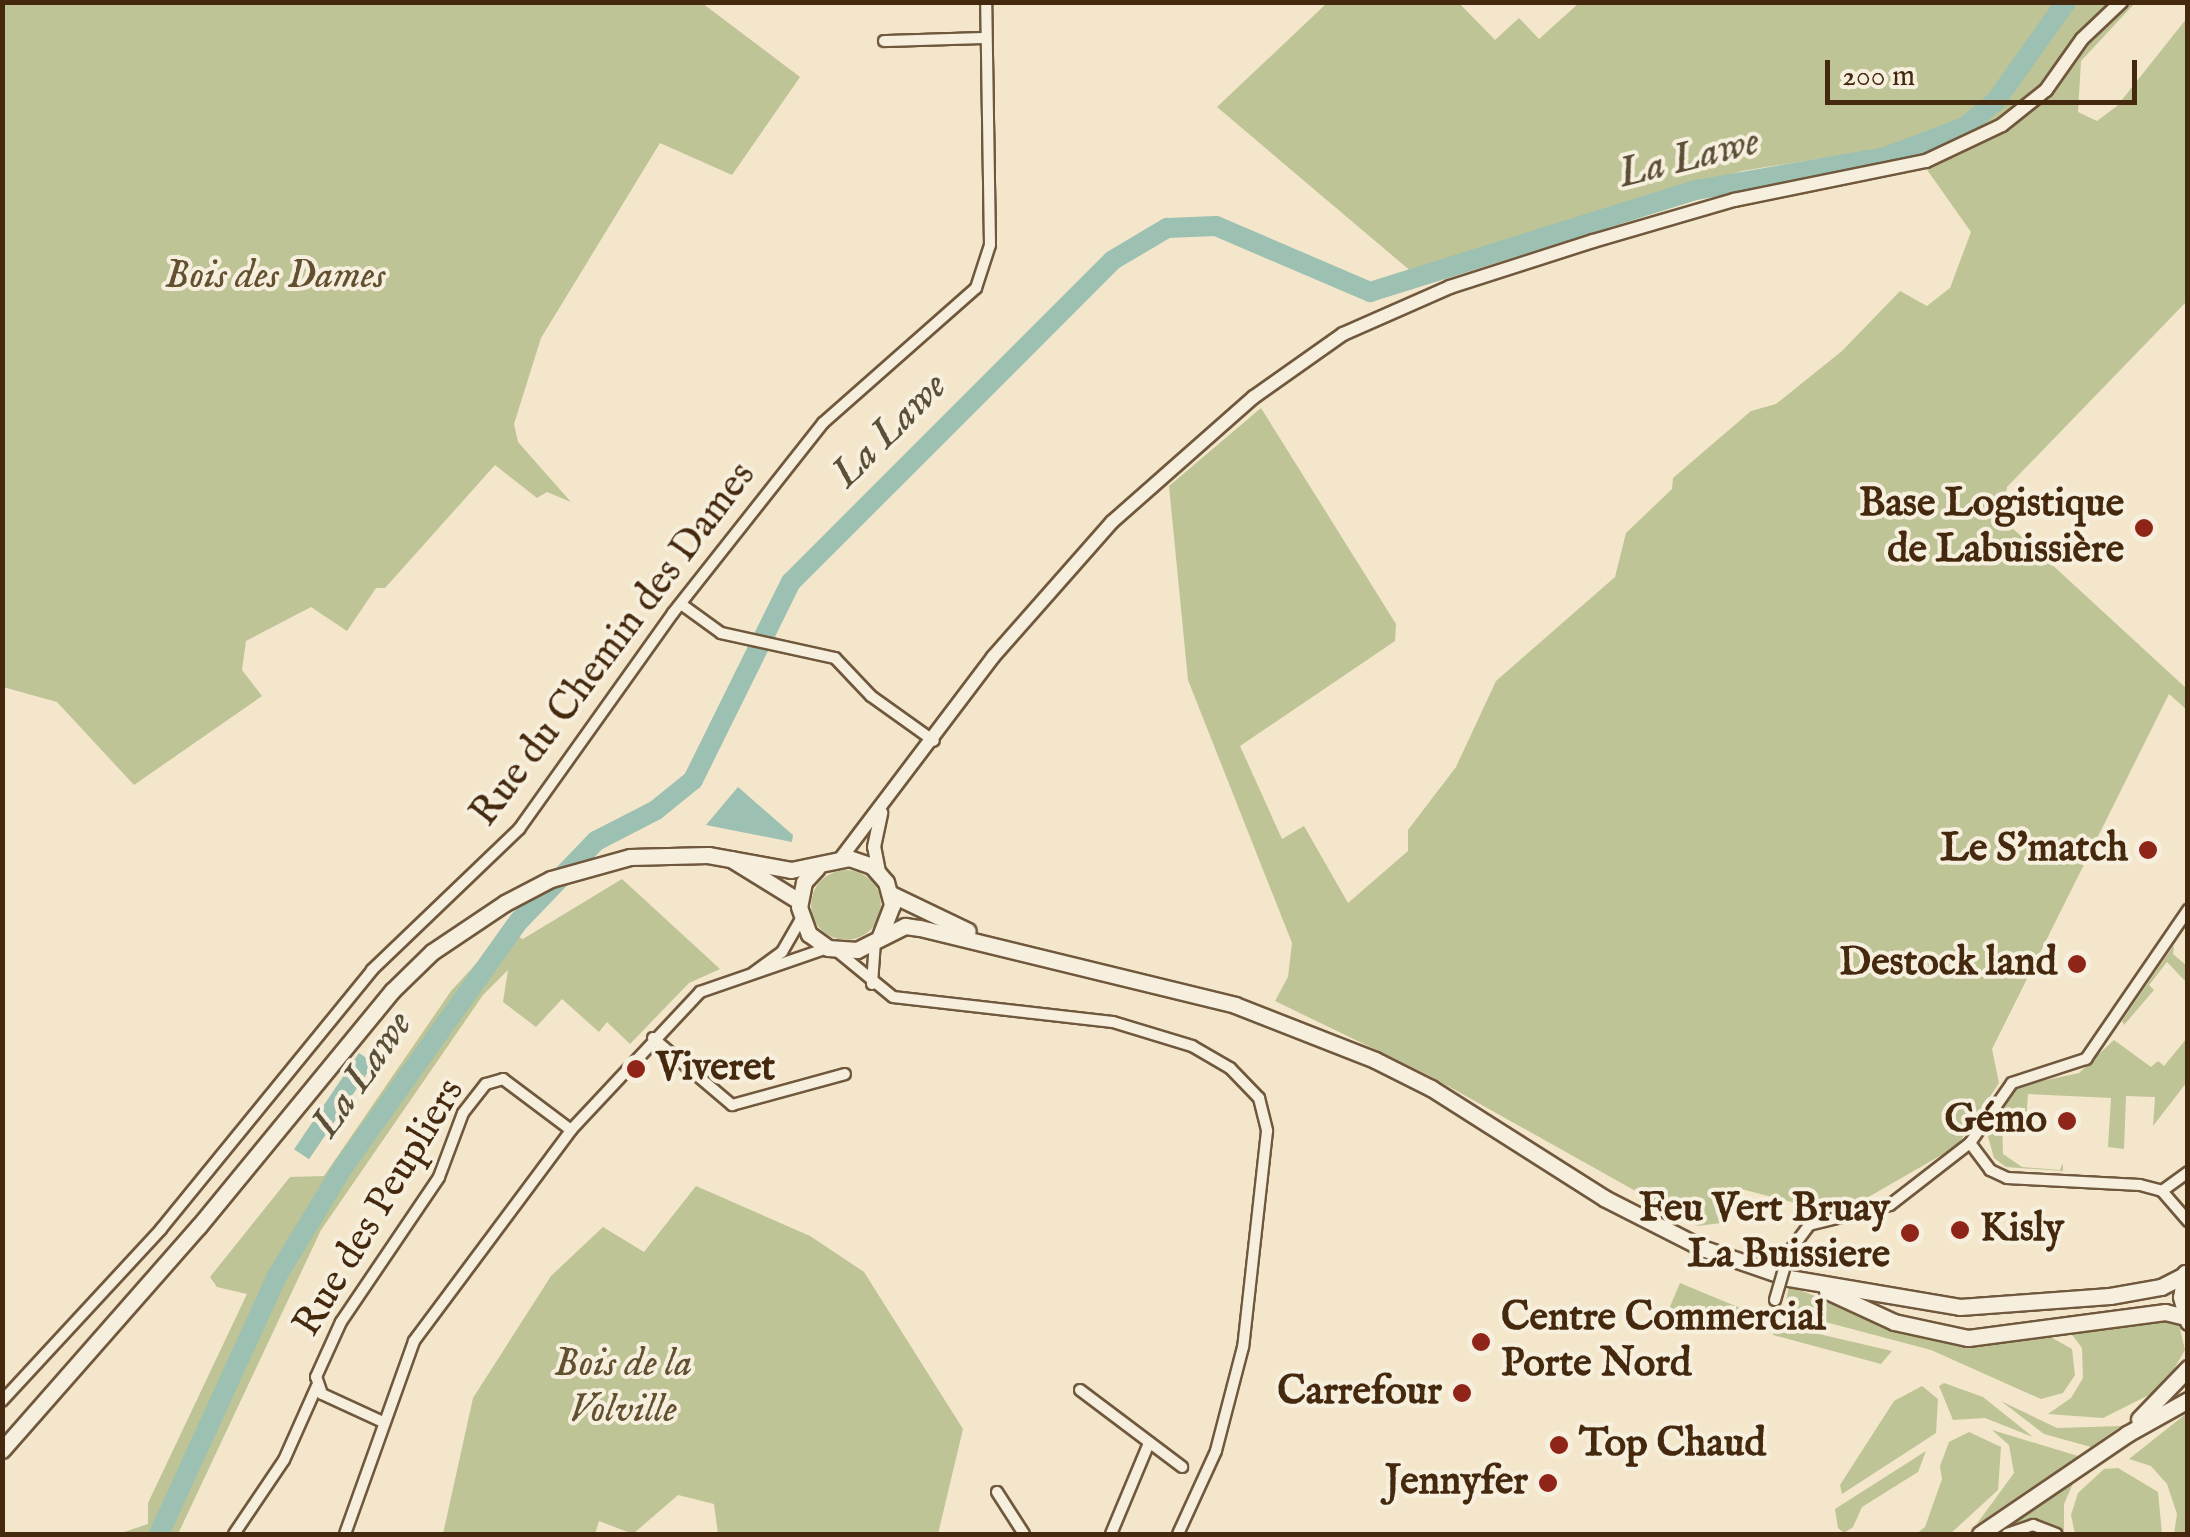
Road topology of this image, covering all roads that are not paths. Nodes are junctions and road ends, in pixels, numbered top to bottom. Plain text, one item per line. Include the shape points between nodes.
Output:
1 (986, 2) edge
2 (2121, 2) edge
3 (986, 38) junction
4 (884, 41) dead end
5 (681, 604) junction
6 (934, 742) junction
7 (881, 811) junction
8 (841, 858) junction
9 (732, 859) junction
10 (817, 868) junction
11 (879, 872) junction
12 (891, 894) junction
13 (799, 901) junction
14 (2188, 910) edge
15 (801, 920) junction
16 (877, 938) junction
17 (986, 939) junction
18 (832, 949) junction
19 (748, 976) junction
20 (872, 984) junction
21 (653, 1038) junction
22 (845, 1074) dead end
23 (571, 1130) junction
24 (1970, 1143) junction
25 (2188, 1172) edge
26 (2162, 1191) junction
27 (2187, 1221) edge
28 (2186, 1272) edge
29 (1819, 1286) junction
30 (1774, 1300) dead end
31 (2186, 1319) edge
32 (2188, 1368) edge
33 (317, 1386) junction
34 (1080, 1390) dead end
35 (2, 1400) edge
36 (2188, 1400) edge
37 (383, 1422) junction
38 (2127, 1434) junction
39 (1150, 1443) junction
40 (2, 1450) edge
41 (1182, 1467) dead end
42 (997, 1492) dead end
43 (234, 1534) edge
44 (345, 1534) edge
45 (1024, 1534) edge
46 (1111, 1534) edge
47 (1178, 1534) edge
48 (1980, 1534) edge
49 (2007, 1534) edge
50 (2056, 1534) edge

1 - 3 street, Rue du Chemin des Dames
2 - 6 street via 2082,38 2046,90 1968,143 1926,160 1734,200 1593,241 1450,286 1343,334 1254,397 1112,522 993,657
3 - 4 street
3 - 5 street, Rue du Chemin des Dames via 990,245 976,288 823,423
5 - 6 street via 721,633 835,658 871,696
5 - 35 street, Rue du Chemin des Dames via 518,828 372,970 160,1230
6 - 7 street
7 - 8 street
7 - 11 street via 874,847
8 - 10 main road
8 - 11 main road
9 - 10 main road
9 - 13 main road
9 - 40 main road via 672,854 595,864 504,902 432,952 392,990 200,1226
10 - 13 main road
11 - 12 main road
12 - 16 main road via 890,916
12 - 17 main road
13 - 15 main road
14 - 24 street via 2086,1058 2012,1083
15 - 18 main road
15 - 19 street via 782,952
16 - 17 main road via 905,926
16 - 18 main road
16 - 20 street
17 - 29 main road via 1235,1005 1375,1060 1686,1240
18 - 19 street
18 - 20 street
19 - 21 street via 700,992
20 - 47 street via 892,997 1112,1022 1192,1046 1230,1068 1259,1098 1267,1132 1243,1347 1216,1451
21 - 22 street via 732,1105
21 - 23 street
23 - 33 street, Rue des Peupliers via 510,1082 486,1084 463,1112 438,1177 341,1322
23 - 37 street via 414,1341
24 - 26 street via 1990,1170 2006,1178
24 - 30 street, bridge via 1890,1206 1809,1225 1789,1252
25 - 26 street
26 - 27 street
28 - 29 main road via 2161,1287 2011,1306 1936,1306
28 - 31 main road
29 - 31 main road via 1894,1322 1968,1338 2165,1312
32 - 38 main road
33 - 37 street, Rue des Peupliers
33 - 43 street via 284,1460
34 - 39 street
36 - 38 main road
37 - 44 street
38 - 48 main road
39 - 41 street
39 - 46 street
42 - 45 street
49 - 50 street via 2034,1524

